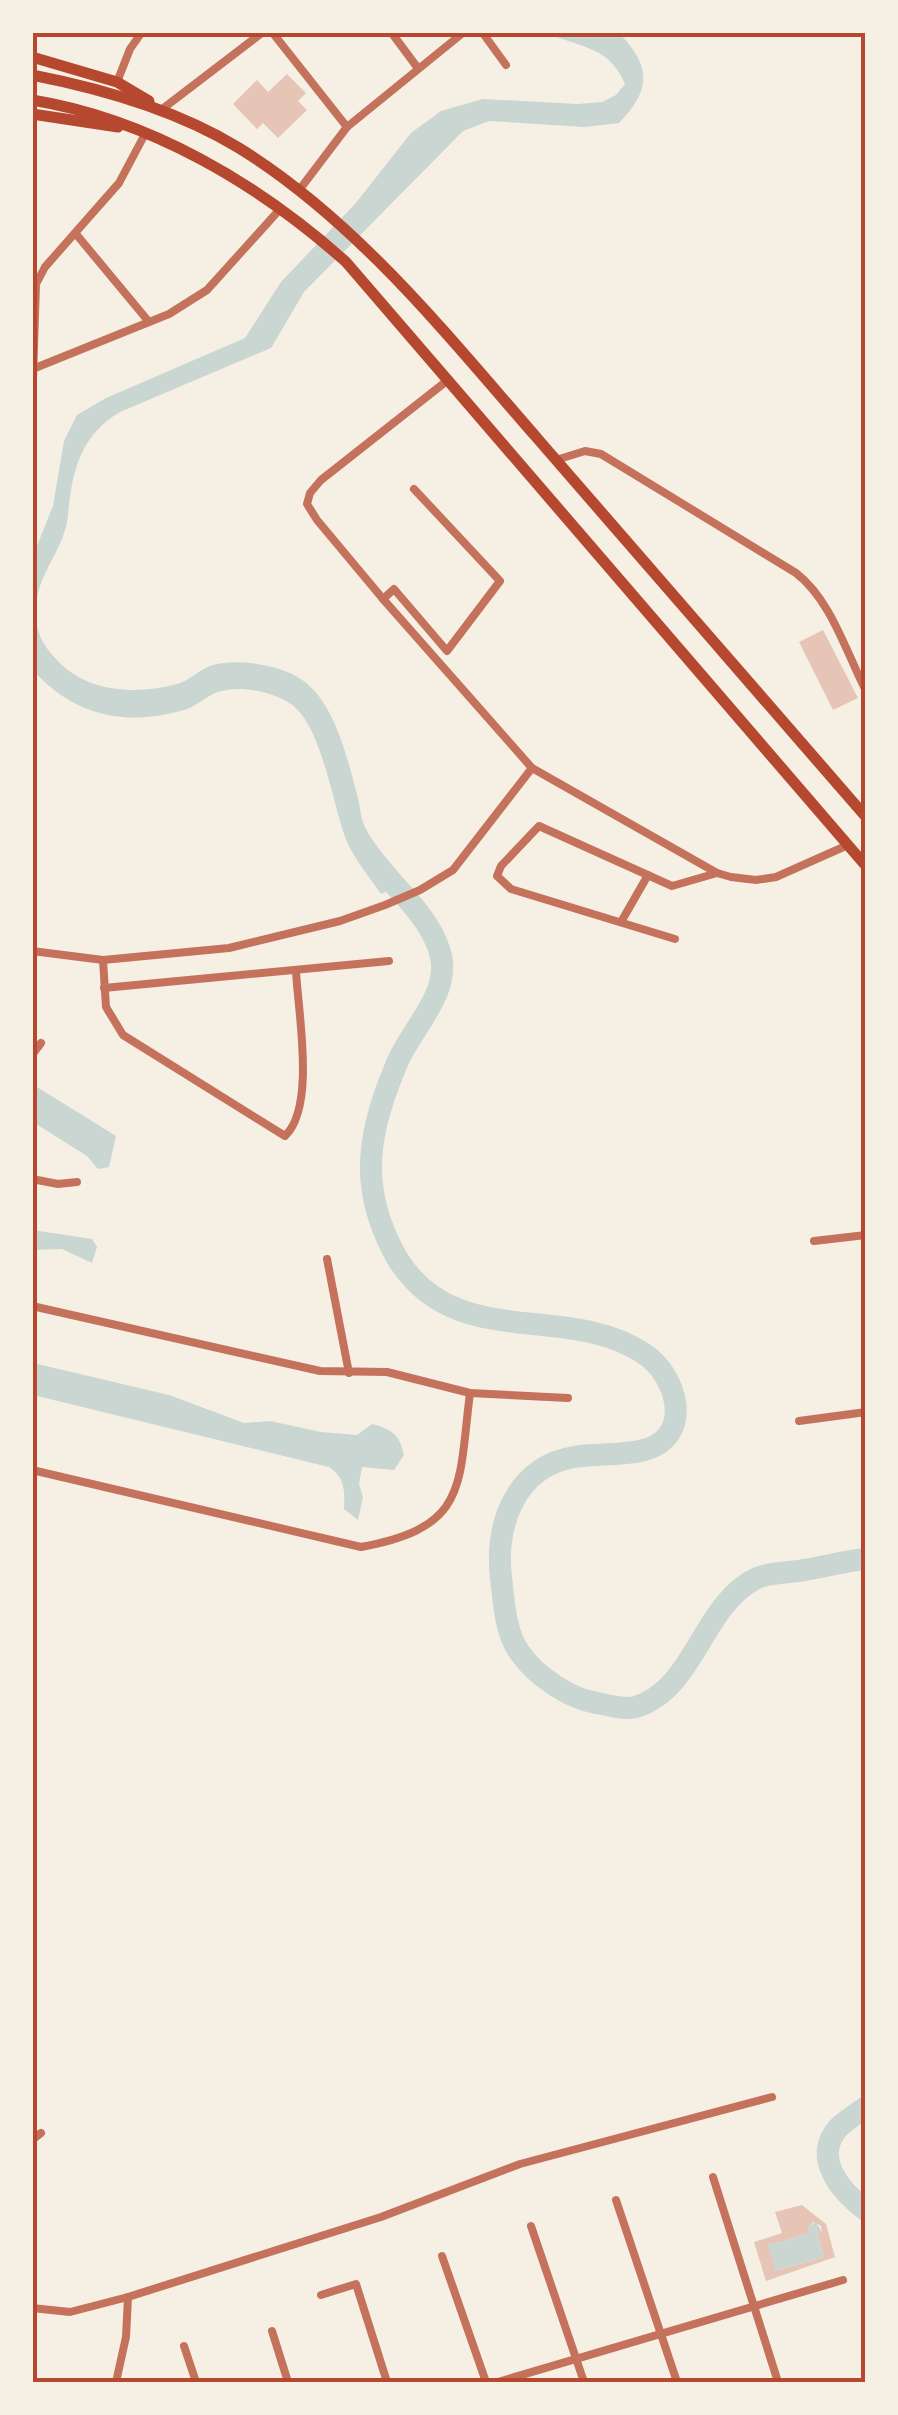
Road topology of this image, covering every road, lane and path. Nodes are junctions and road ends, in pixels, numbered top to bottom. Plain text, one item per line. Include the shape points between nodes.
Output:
1 (142, 32) edge
2 (263, 32) edge
3 (272, 32) edge
4 (391, 32) edge
5 (464, 32) edge
6 (482, 32) edge
7 (32, 57) edge
8 (506, 65) dead end
9 (417, 67) junction
10 (32, 75) edge
11 (117, 82) junction
12 (32, 100) edge
13 (161, 110) junction
14 (32, 114) edge
15 (132, 128) junction
16 (347, 128) junction
17 (145, 134) junction
18 (300, 190) junction
19 (280, 208) junction
20 (76, 234) junction
21 (34, 284) edge
22 (150, 322) junction
23 (35, 368) edge
24 (448, 380) junction
25 (32, 410) edge
26 (556, 460) junction
27 (414, 489) dead end
28 (384, 599) junction
29 (866, 691) edge
30 (532, 768) junction
31 (866, 818) edge
32 (848, 846) junction
33 (866, 866) edge
34 (717, 873) junction
35 (648, 875) junction
36 (621, 922) junction
37 (674, 939) dead end
38 (32, 951) edge
39 (103, 960) junction
40 (389, 961) dead end
41 (296, 971) junction
42 (104, 988) junction
43 (41, 1043) dead end
44 (32, 1056) edge
45 (32, 1179) edge
46 (77, 1182) dead end
47 (866, 1235) edge
48 (814, 1240) dead end
49 (327, 1259) dead end
50 (32, 1306) edge
51 (350, 1373) junction
52 (470, 1393) junction
53 (568, 1398) dead end
54 (866, 1412) edge
55 (799, 1421) dead end
56 (32, 1470) edge
57 (772, 2097) dead end
58 (41, 2133) dead end
59 (32, 2140) edge
60 (713, 2177) dead end
61 (616, 2200) dead end
62 (531, 2226) dead end
63 (442, 2256) dead end
64 (843, 2280) dead end
65 (321, 2295) dead end
66 (128, 2297) junction
67 (752, 2306) junction
68 (32, 2308) edge
69 (272, 2331) dead end
70 (662, 2333) junction
71 (184, 2346) dead end
72 (577, 2359) junction
73 (116, 2382) edge
74 (196, 2382) edge
75 (288, 2382) edge
76 (387, 2382) edge
77 (486, 2382) edge
78 (498, 2382) edge
79 (584, 2382) edge
80 (677, 2382) edge
81 (778, 2382) edge

1 - 11 street
2 - 13 street
3 - 16 street
4 - 9 street
5 - 9 street
6 - 8 street
7 - 11 main road
9 - 16 street
10 - 13 main road
11 - 13 main road
12 - 15 main road
13 - 18 main road via 236,146
14 - 15 main road
15 - 17 main road
16 - 18 street
17 - 19 main road
17 - 20 street via 119,183
18 - 26 main road via 363,246
19 - 22 street via 206,290
19 - 24 main road via 346,262
20 - 21 street
20 - 22 street
21 - 23 street
22 - 23 street
23 - 25 street
24 - 28 street via 310,494 317,520
24 - 32 main road
26 - 29 street via 601,454 796,573 822,600
26 - 31 main road
27 - 28 street via 500,581 448,651 394,589
28 - 30 street
30 - 34 street
30 - 39 street via 453,870 420,890 340,921 229,948
32 - 33 main road
32 - 34 street via 776,877
34 - 35 street via 672,886
35 - 36 street
35 - 36 street via 539,826 501,866 497,876 511,888
36 - 37 street
38 - 39 street
39 - 42 street
40 - 41 street
41 - 42 street
41 - 42 street via 303,1080 295,1126 285,1136 123,1035 106,1008
43 - 44 street
45 - 46 street
47 - 48 street
49 - 51 street
50 - 51 street
51 - 52 street via 387,1372
52 - 53 street
52 - 56 street via 458,1490 448,1506 424,1528 361,1547
54 - 55 street
57 - 66 street via 520,2164 381,2217
58 - 59 street
60 - 67 street
61 - 70 street
62 - 72 street
63 - 77 street
64 - 67 street
65 - 76 street via 356,2284
66 - 68 street via 70,2312
66 - 73 street
67 - 70 street
67 - 81 street
69 - 75 street
70 - 72 street
70 - 80 street
71 - 74 street
72 - 78 street
72 - 79 street

